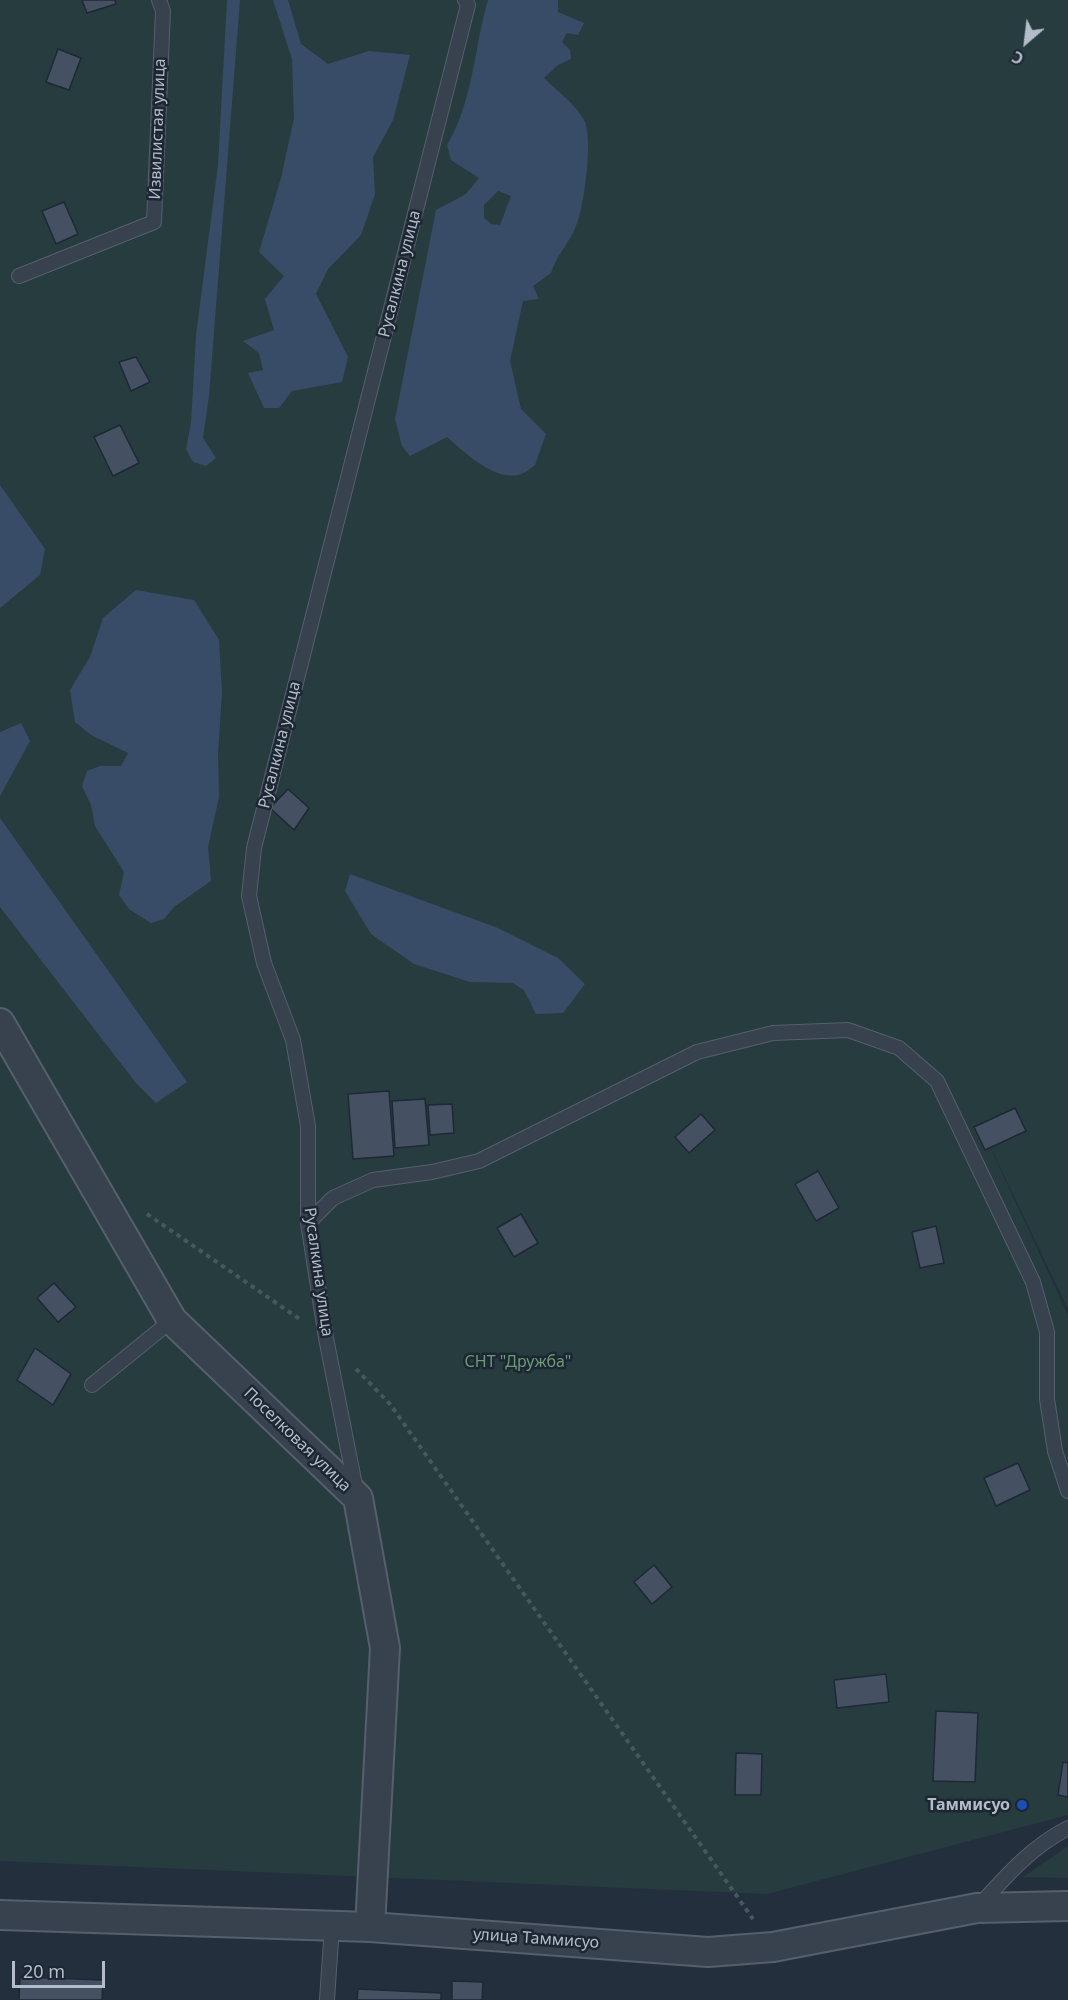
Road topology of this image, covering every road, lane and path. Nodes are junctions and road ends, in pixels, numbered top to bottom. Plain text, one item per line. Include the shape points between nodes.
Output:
1 (159, 0) edge
2 (467, 2) edge
3 (19, 276) dead end
4 (0, 1023) edge
5 (144, 1212) dead end
6 (308, 1224) junction
7 (172, 1320) junction
8 (326, 1338) junction
9 (92, 1384) dead end
10 (1068, 1491) edge
11 (358, 1498) junction
12 (1068, 1828) edge
13 (1068, 1906) edge
14 (977, 1908) junction
15 (0, 1915) edge
16 (332, 1925) junction
17 (370, 1927) junction
18 (773, 1947) junction
19 (327, 2000) edge

1 - 3 lane, Извилистая улица via 163,11 154,222
2 - 6 lane, Русалкина улица via 254,848 249,896 264,963 293,1040 308,1126
4 - 7 street, Поселковая улица
5 - 8 path
6 - 8 lane, Русалкина улица
6 - 10 lane via 333,1198 373,1180 478,1161 697,1052 773,1033 848,1030 899,1048 937,1081 973,1155 1033,1282 1047,1332 1047,1399 1055,1451
7 - 9 lane
7 - 11 street, Поселковая улица
8 - 11 lane, Русалкина улица
8 - 18 path via 390,1404
11 - 17 street, Поселковая улица via 385,1648
12 - 14 lane via 1022,1858
13 - 14 street, улица Таммисуо
14 - 18 street, улица Таммисуо
15 - 16 street, улица Таммисуо
16 - 17 street, улица Таммисуо
16 - 19 lane
17 - 18 street, улица Таммисуо via 708,1952

